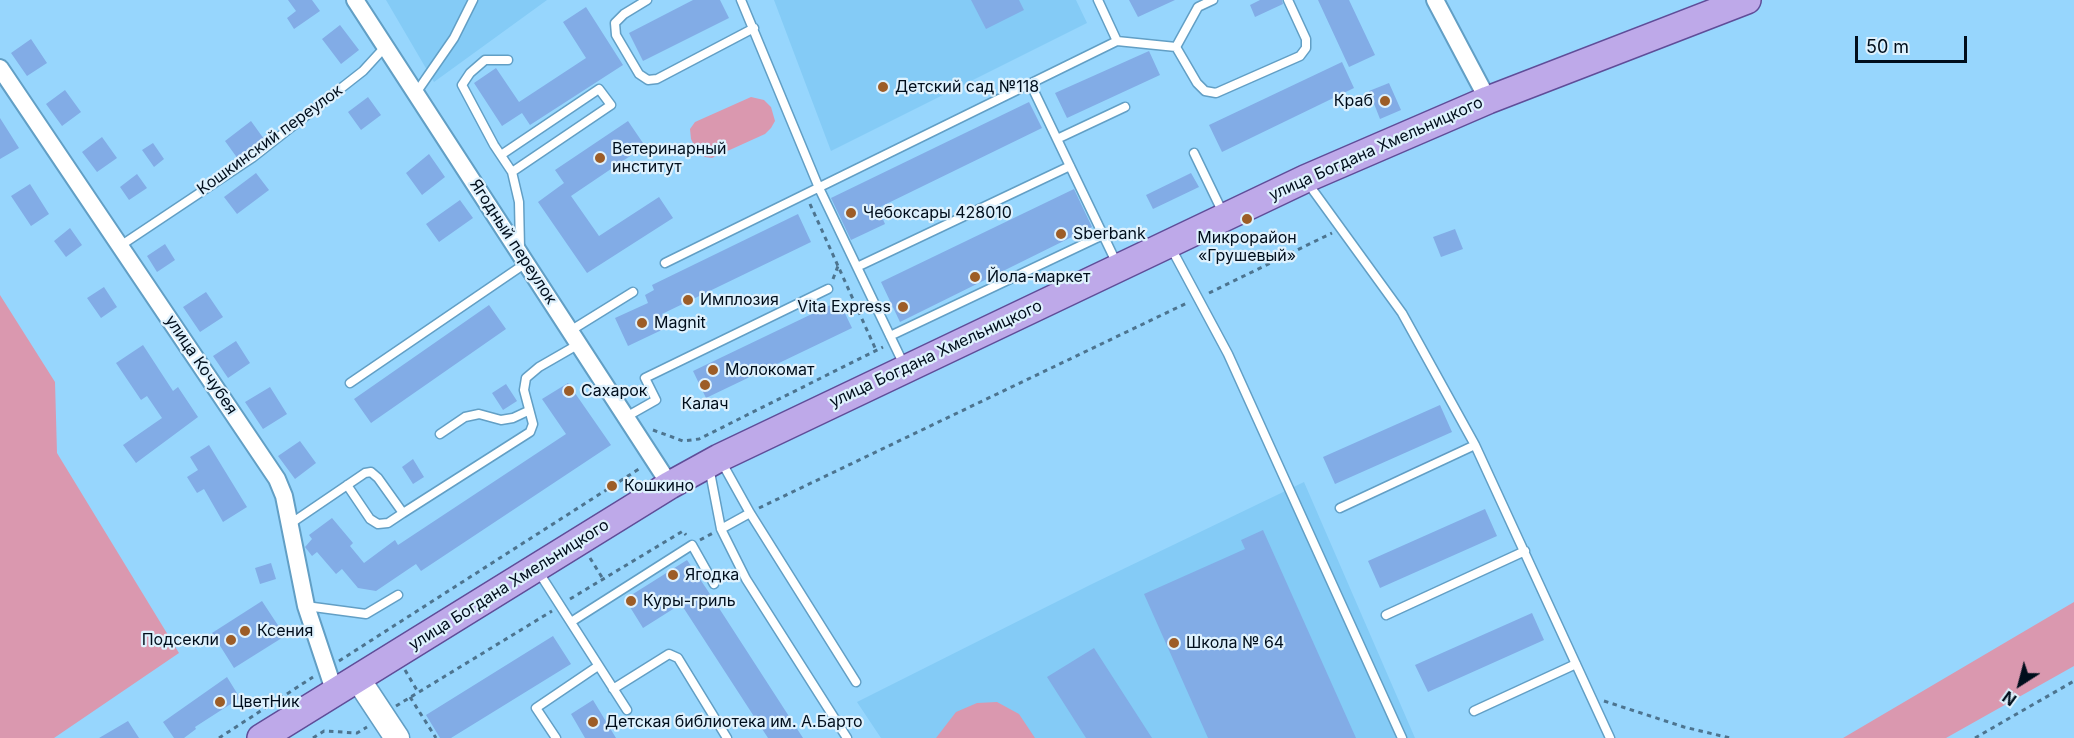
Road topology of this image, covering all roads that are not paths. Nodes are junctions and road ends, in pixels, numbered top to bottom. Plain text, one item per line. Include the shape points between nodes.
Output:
1 (355, 0) edge
2 (473, 0) edge
3 (647, 0) edge
4 (741, 0) edge
5 (1098, 0) edge
6 (1213, 0) edge
7 (1288, 0) edge
8 (1435, 0) edge
9 (1746, 0) edge
10 (1196, 3) edge
11 (754, 28) junction
12 (1117, 41) junction
13 (386, 47) junction
14 (1176, 47) junction
15 (508, 60) dead end
16 (0, 68) edge
17 (1031, 85) junction
18 (416, 93) junction
19 (1488, 100) junction
20 (1125, 107) dead end
21 (1057, 140) junction
22 (1194, 153) dead end
23 (501, 155) junction
24 (1070, 166) junction
25 (512, 172) junction
26 (1305, 179) junction
27 (819, 188) junction
28 (1224, 217) junction
29 (1103, 236) junction
30 (1168, 243) junction
31 (120, 246) junction
32 (523, 258) junction
33 (665, 263) dead end
34 (857, 267) junction
35 (1119, 267) junction
36 (828, 289) road end
37 (633, 292) dead end
38 (575, 338) junction
39 (891, 339) junction
40 (905, 367) junction
41 (350, 383) dead end
42 (528, 411) junction
43 (626, 417) junction
44 (440, 434) dead end
45 (1475, 446) junction
46 (714, 460) junction
47 (670, 484) junction
48 (347, 485) junction
49 (1340, 508) dead end
50 (403, 513) junction
51 (750, 513) junction
52 (290, 524) junction
53 (721, 529) junction
54 (1525, 552) junction
55 (536, 568) junction
56 (714, 584) dead end
57 (398, 594) dead end
58 (306, 606) junction
59 (1386, 615) dead end
60 (571, 622) junction
61 (1576, 664) junction
62 (598, 666) junction
63 (358, 679) junction
64 (856, 682) dead end
65 (327, 683) junction
66 (614, 689) junction
67 (627, 710) dead end
68 (1474, 711) dead end
69 (261, 738) edge
70 (397, 738) edge
71 (556, 738) edge
72 (728, 738) edge
73 (847, 738) edge
74 (1402, 738) edge
75 (1610, 738) edge

1 - 13 street, Ягодный переулок
2 - 18 lane via 454,38
3 - 11 lane via 615,23 616,35 639,74 648,80 657,79
4 - 11 lane
5 - 12 lane
6 - 10 lane
7 - 14 lane via 1306,39 1300,56 1216,93 1205,91 1197,83
8 - 19 street
9 - 19 main road, улица Богдана Хмельницкого
10 - 14 lane
11 - 27 lane
12 - 14 lane
12 - 17 lane
13 - 18 street, Ягодный переулок
13 - 31 lane, Кошкинский переулок via 363,71 252,158
15 - 23 lane via 485,60 462,85
16 - 31 street, улица Кочубея
17 - 21 lane
17 - 27 lane
18 - 32 street, Ягодный переулок
19 - 26 main road, улица Богдана Хмельницкого
20 - 21 lane
21 - 24 lane
22 - 28 lane
23 - 25 lane
23 - 25 lane via 599,89 611,105
24 - 29 lane
24 - 34 lane
25 - 32 lane via 519,202
26 - 28 main road, улица Богдана Хмельницкого
26 - 45 lane via 1402,313
27 - 33 lane
27 - 34 lane
28 - 30 main road, улица Богдана Хмельницкого
29 - 35 lane
29 - 39 lane
30 - 35 main road, улица Богдана Хмельницкого
30 - 74 lane via 1228,354
31 - 52 street, улица Кочубея via 277,479
32 - 38 street, Ягодный переулок
32 - 41 lane
34 - 39 lane
35 - 40 main road, улица Богдана Хмельницкого
36 - 43 lane via 645,378 656,400
37 - 38 lane
38 - 42 lane via 526,378
38 - 43 street, Ягодный переулок
39 - 40 lane
40 - 46 main road, улица Богдана Хмельницкого
42 - 44 lane via 501,420 479,414 465,417
42 - 50 lane via 533,424 530,432
43 - 47 street, Ягодный переулок
45 - 49 lane
45 - 54 lane
46 - 47 main road, улица Богдана Хмельницкого
46 - 51 lane
46 - 53 lane
47 - 55 main road, улица Богдана Хмельницкого
48 - 50 lane via 370,519 378,524 388,523
48 - 50 lane via 371,472
48 - 52 lane
51 - 53 lane
51 - 64 lane
52 - 58 street, улица Кочубея
53 - 73 lane via 746,579
54 - 59 lane
54 - 61 lane
55 - 60 lane
55 - 63 main road, улица Богдана Хмельницкого
56 - 60 lane via 692,545
57 - 58 lane via 366,614
58 - 65 street, улица Кочубея
60 - 62 lane
61 - 68 lane
61 - 75 lane
62 - 66 lane
62 - 71 lane via 536,708
63 - 65 main road, улица Богдана Хмельницкого
63 - 70 street
65 - 69 main road, улица Богдана Хмельницкого
66 - 67 lane
66 - 72 lane via 669,654 678,658

